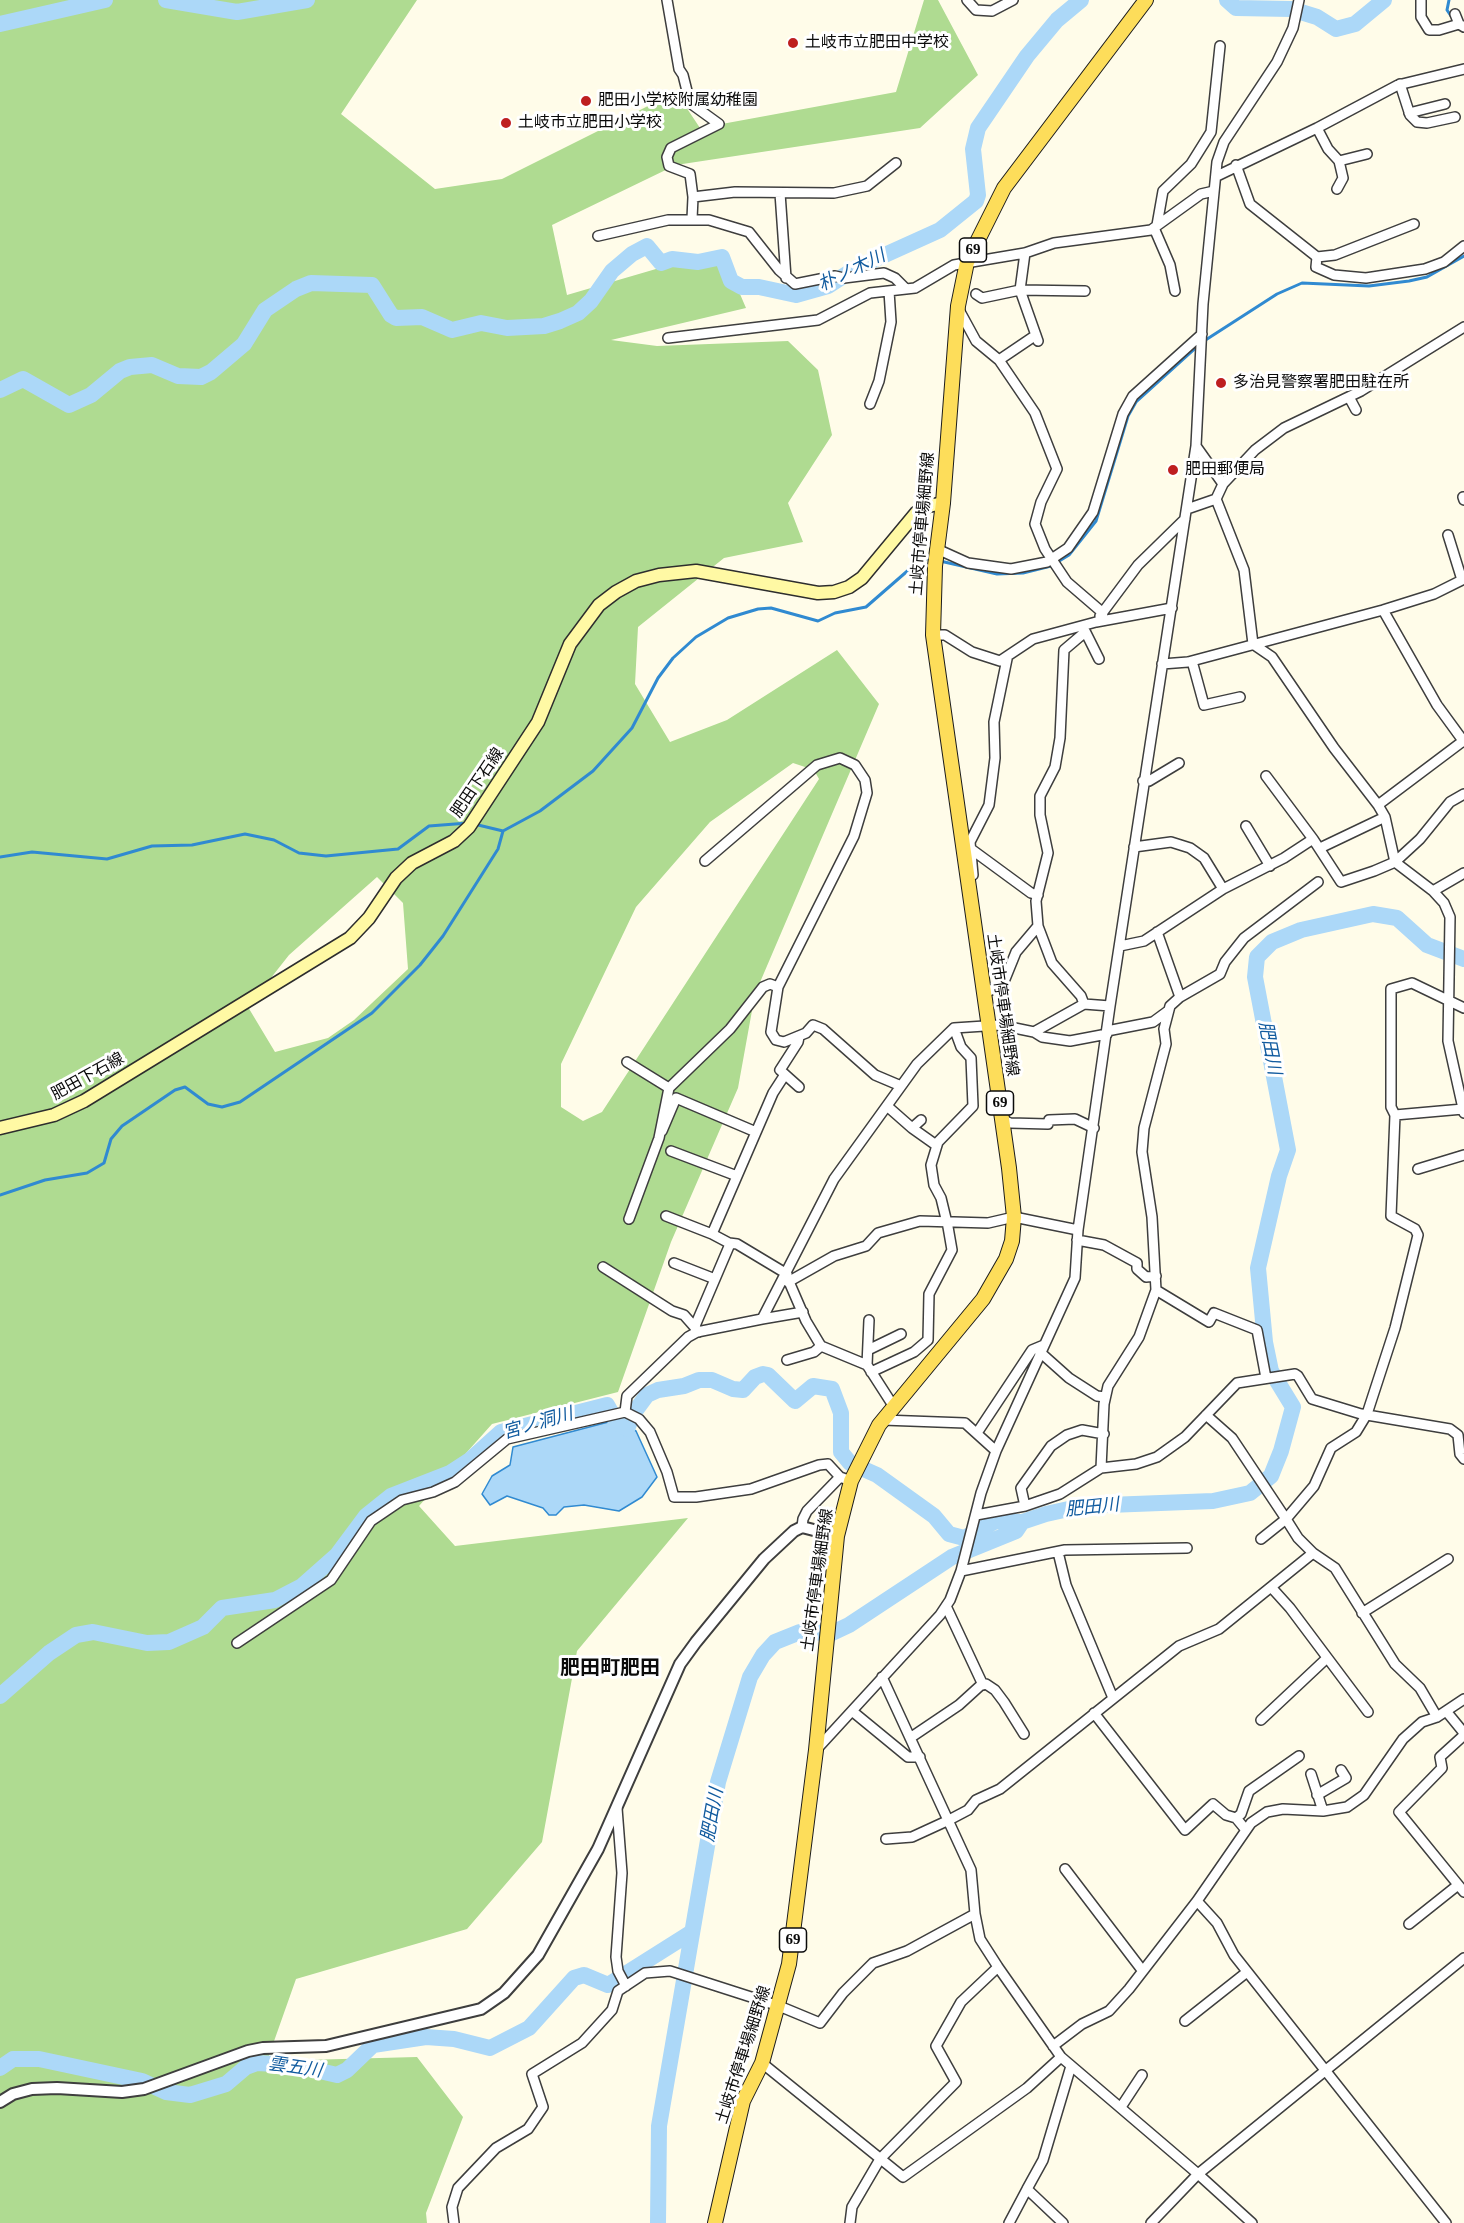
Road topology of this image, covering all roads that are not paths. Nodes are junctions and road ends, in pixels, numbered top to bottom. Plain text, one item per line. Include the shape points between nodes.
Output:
1 (667, 0) edge
2 (967, 0) edge
3 (1013, 0) edge
4 (1146, 0) edge
5 (1299, 0) edge
6 (1420, 0) edge
7 (1459, 22) edge
8 (1220, 46) dead end
9 (1464, 69) edge
10 (1400, 84) junction
11 (1445, 104) dead end
12 (1409, 113) junction
13 (1455, 117) dead end
14 (1317, 128) junction
15 (1367, 154) dead end
16 (1339, 161) junction
17 (896, 163) dead end
18 (1236, 165) junction
19 (1217, 176) junction
20 (1337, 189) dead end
21 (1214, 191) junction
22 (780, 193) junction
23 (693, 197) junction
24 (692, 219) junction
25 (1414, 224) dead end
26 (1156, 226) junction
27 (598, 236) dead end
28 (1464, 246) edge
29 (1025, 253) junction
30 (1317, 257) junction
31 (967, 262) junction
32 (786, 278) junction
33 (906, 290) junction
34 (1020, 290) junction
35 (889, 291) junction
36 (1085, 291) dead end
37 (1175, 291) dead end
38 (976, 294) dead end
39 (958, 308) junction
40 (1464, 327) edge
41 (1202, 335) junction
42 (668, 338) dead end
43 (999, 360) junction
44 (1349, 396) junction
45 (870, 404) dead end
46 (1356, 410) dead end
47 (1196, 446) junction
48 (1223, 484) junction
49 (1216, 499) junction
50 (943, 503) junction
51 (1187, 509) junction
52 (1185, 519) junction
53 (1448, 535) dead end
54 (936, 556) junction
55 (1054, 564) junction
56 (1463, 580) edge
57 (1172, 608) junction
58 (1383, 609) junction
59 (1102, 613) junction
60 (1096, 622) junction
61 (1084, 629) junction
62 (933, 635) junction
63 (1253, 644) junction
64 (1007, 659) junction
65 (1099, 659) dead end
66 (1192, 661) junction
67 (1162, 664) junction
68 (1240, 697) dead end
69 (1463, 742) edge
70 (1179, 763) dead end
71 (1266, 776) dead end
72 (1143, 781) junction
73 (1464, 794) edge
74 (1378, 805) junction
75 (1385, 817) junction
76 (1246, 826) dead end
77 (1312, 839) junction
78 (1134, 847) junction
79 (1320, 848) junction
80 (971, 849) junction
81 (705, 861) dead end
82 (1395, 862) junction
83 (1270, 866) junction
84 (1464, 873) edge
85 (1318, 882) dead end
86 (1223, 889) junction
87 (968, 890) junction
88 (1433, 891) junction
89 (1038, 894) junction
90 (1038, 926) junction
91 (1157, 932) junction
92 (1120, 946) junction
93 (778, 987) junction
94 (985, 993) junction
95 (1180, 998) junction
96 (1447, 1002) junction
97 (1084, 1004) junction
98 (1110, 1006) junction
99 (1464, 1008) edge
100 (1169, 1011) junction
101 (990, 1025) junction
102 (954, 1028) junction
103 (1034, 1032) junction
104 (1107, 1032) junction
105 (799, 1036) junction
106 (627, 1062) dead end
107 (784, 1076) junction
108 (901, 1086) junction
109 (799, 1087) dead end
110 (669, 1088) junction
111 (887, 1106) junction
112 (1463, 1112) edge
113 (1395, 1115) junction
114 (1002, 1119) junction
115 (921, 1120) dead end
116 (0, 1128) edge
117 (912, 1128) junction
118 (1094, 1128) junction
119 (756, 1132) junction
120 (660, 1133) junction
121 (936, 1146) junction
122 (671, 1150) dead end
123 (1464, 1155) edge
124 (1418, 1168) dead end
125 (737, 1176) junction
126 (666, 1216) dead end
127 (1014, 1216) junction
128 (629, 1219) dead end
129 (946, 1221) junction
130 (1078, 1230) junction
131 (712, 1234) junction
132 (1077, 1240) junction
133 (730, 1244) junction
134 (674, 1263) dead end
135 (603, 1267) dead end
136 (1156, 1276) junction
137 (787, 1277) junction
138 (715, 1280) junction
139 (1156, 1290) junction
140 (803, 1312) junction
141 (762, 1319) junction
142 (869, 1320) dead end
143 (697, 1329) junction
144 (901, 1334) dead end
145 (821, 1346) junction
146 (1042, 1349) junction
147 (868, 1350) junction
148 (787, 1360) dead end
149 (869, 1368) junction
150 (1266, 1378) junction
151 (1105, 1397) junction
152 (894, 1407) junction
153 (625, 1412) junction
154 (1367, 1414) junction
155 (1206, 1415) junction
156 (883, 1420) junction
157 (977, 1433) junction
158 (1104, 1434) junction
159 (996, 1451) junction
160 (1464, 1459) edge
161 (1101, 1468) junction
162 (845, 1479) junction
163 (1025, 1506) junction
164 (976, 1515) junction
165 (1286, 1520) junction
166 (802, 1527) junction
167 (837, 1536) junction
168 (1261, 1539) dead end
169 (1187, 1548) dead end
170 (1058, 1552) junction
171 (1313, 1553) junction
172 (1448, 1559) dead end
173 (961, 1571) junction
174 (1271, 1587) junction
175 (946, 1606) junction
176 (1362, 1613) junction
177 (237, 1643) dead end
178 (1327, 1658) junction
179 (882, 1677) junction
180 (983, 1684) junction
181 (1113, 1698) junction
182 (1464, 1700) edge
183 (852, 1711) junction
184 (1446, 1711) junction
185 (1368, 1712) dead end
186 (1094, 1713) junction
187 (1437, 1717) junction
188 (1261, 1720) dead end
189 (1024, 1734) dead end
190 (910, 1738) junction
191 (816, 1750) junction
192 (1299, 1756) dead end
193 (920, 1757) junction
194 (1341, 1770) dead end
195 (1311, 1774) dead end
196 (1317, 1795) junction
197 (617, 1808) junction
198 (1323, 1811) junction
199 (1236, 1818) junction
200 (949, 1820) junction
201 (1246, 1830) junction
202 (886, 1839) dead end
203 (1065, 1869) dead end
204 (1461, 1889) edge
205 (1197, 1901) junction
206 (975, 1914) junction
207 (1409, 1924) dead end
208 (1464, 1958) edge
209 (998, 1967) junction
210 (1142, 1970) junction
211 (1247, 1972) junction
212 (626, 1984) junction
213 (779, 2006) junction
214 (1185, 2021) dead end
215 (1053, 2046) junction
216 (1061, 2057) junction
217 (762, 2063) junction
218 (1071, 2066) junction
219 (1325, 2071) junction
220 (1142, 2074) dead end
221 (0, 2102) edge
222 (1121, 2107) junction
223 (880, 2159) junction
224 (1198, 2174) junction
225 (1027, 2189) junction
226 (1242, 2213) junction
227 (454, 2223) edge
228 (715, 2223) edge
229 (850, 2223) edge
230 (1010, 2223) edge
231 (1063, 2223) edge
232 (1151, 2223) edge
233 (1237, 2223) edge
234 (1252, 2223) edge
235 (1446, 2223) edge

1 - 23 street via 679,69 690,103 720,123 671,148 667,157 669,166 690,174
2 - 3 street via 976,10 992,12
4 - 31 main road, 土岐市停車場細野線 / 69 via 1004,188
5 - 19 street via 1293,28 1277,62 1224,142
6 - 7 street via 1422,23 1429,30
8 - 26 street via 1211,132 1191,164 1163,191
9 - 10 street
10 - 12 street
10 - 14 street
11 - 12 street
12 - 13 street via 1420,124
14 - 16 street
14 - 18 street
15 - 16 street
16 - 20 street via 1343,178
17 - 22 street via 867,186 834,193
18 - 19 street
18 - 30 street via 1250,204
19 - 21 street
21 - 26 street via 1201,194
21 - 41 street
22 - 23 street via 735,192
22 - 32 street
23 - 24 street
24 - 27 street via 668,220
24 - 32 street via 749,232
25 - 30 street via 1335,255
26 - 29 street via 1140,233 1054,243
26 - 37 street
28 - 30 street via 1444,262 1393,276 1334,275 1316,267
29 - 31 street
29 - 34 street
31 - 33 street via 946,268 923,285
31 - 39 main road, 土岐市停車場細野線 / 69
32 - 33 street via 795,284 884,273
33 - 35 street
34 - 36 street
34 - 38 street via 982,298
34 - 43 street via 1037,338
35 - 42 street via 863,296 818,320
35 - 45 street via 890,332
39 - 43 street via 976,341
39 - 50 main road, 土岐市停車場細野線 / 69
40 - 44 street
41 - 47 street
41 - 55 street via 1132,396 1089,521
43 - 55 street via 1035,413 1057,469 1034,520
44 - 46 street
44 - 48 street via 1284,428 1255,450
47 - 48 street
47 - 51 street
48 - 49 street
49 - 51 street
49 - 63 street via 1244,570
50 - 54 main road, 土岐市停車場細野線 / 69
50 - 116 main road, 肥田下石線 via 915,513 862,578 834,592 819,593 696,571 636,581 616,592 599,605 570,644 538,722 469,827 454,841 412,862 350,938 84,1101 54,1115
51 - 52 street
52 - 57 street
52 - 59 street via 1138,566
53 - 56 street
54 - 55 street via 998,568
54 - 62 main road, 土岐市停車場細野線 / 69
55 - 59 street via 1067,582
56 - 58 street via 1434,594
57 - 60 street
57 - 67 street
58 - 63 street
58 - 69 street via 1437,705
59 - 60 street
60 - 61 street
61 - 64 street via 1033,639
61 - 65 street
61 - 89 street via 1064,650 1056,760 1040,796 1048,853
62 - 64 street via 945,635 994,660
62 - 87 main road, 土岐市停車場細野線 / 69
63 - 66 street
63 - 74 street via 1272,657
64 - 80 street via 994,722 995,758 989,804 972,836
66 - 67 street
66 - 68 street via 1204,705
67 - 72 street
69 - 74 street
70 - 72 street
71 - 77 street
72 - 78 street
73 - 82 street via 1450,802
74 - 75 street
75 - 79 street
75 - 82 street
76 - 83 street
77 - 79 street
77 - 83 street
78 - 86 street via 1171,842 1190,848 1204,858
78 - 92 street
79 - 82 street via 1341,882
80 - 87 street via 974,884
80 - 89 street via 1031,893
81 - 93 street via 817,765 840,758 855,765 865,780 867,793 854,836
82 - 88 street
83 - 86 street
84 - 88 street
85 - 95 street via 1244,938 1220,974
86 - 91 street
87 - 94 main road, 土岐市停車場細野線 / 69
88 - 96 street via 1450,917
89 - 90 street
90 - 94 street via 1016,952 1003,984
90 - 97 street via 1052,963
91 - 92 street via 1144,941
91 - 95 street
92 - 98 street
93 - 105 street via 771,1032 776,1040 784,1042
93 - 110 street via 764,987 730,1029
94 - 101 main road, 土岐市停車場細野線 / 69
95 - 100 street
96 - 99 street
96 - 112 street via 1448,1041
96 - 113 street via 1412,983 1391,989 1391,1107
97 - 98 street
97 - 103 street
98 - 104 street
100 - 104 street via 1153,1022
100 - 136 street via 1164,1029 1166,1044 1144,1128 1142,1152
101 - 102 street
101 - 103 street
101 - 114 main road, 土岐市停車場細野線 / 69
102 - 108 street via 917,1064
102 - 121 street via 961,1047 971,1058 973,1106
103 - 104 street via 1070,1041
104 - 118 street
105 - 107 street via 780,1070
105 - 108 street via 813,1025 823,1029 875,1075
106 - 110 street
107 - 109 street
107 - 119 street
108 - 111 street
110 - 120 street
111 - 117 street
111 - 137 street via 834,1179
112 - 113 street
113 - 154 street via 1391,1216 1418,1235 1389,1349
114 - 118 street via 1010,1123 1048,1124 1049,1120 1075,1119
114 - 127 main road, 土岐市停車場細野線 / 69
115 - 117 street
117 - 121 street
118 - 130 street
119 - 120 street via 676,1098
119 - 125 street
120 - 128 street
121 - 129 street via 931,1165
122 - 125 street
123 - 124 street
125 - 131 street
126 - 131 street
127 - 129 street via 988,1223
127 - 130 street
127 - 152 main road, 土岐市停車場細野線 / 69 via 1012,1241 996,1280
129 - 137 street via 921,1221 888,1229 866,1246
129 - 149 street via 952,1250 929,1294 928,1340 914,1352
130 - 132 street
131 - 133 street
132 - 136 street via 1104,1245 1137,1263 1137,1269 1146,1277
132 - 146 street via 1075,1278
133 - 137 street via 737,1244
133 - 138 street
134 - 138 street
135 - 143 street via 684,1315
136 - 139 street
137 - 140 street
137 - 141 street
138 - 143 street
139 - 150 street via 1209,1322 1214,1313 1257,1330
139 - 151 street via 1139,1337
140 - 141 street
140 - 145 street
141 - 143 street
142 - 147 street
143 - 153 street via 633,1389 627,1396
144 - 147 street
145 - 148 street
145 - 149 street
146 - 151 street via 1069,1378
146 - 157 street via 1032,1350
146 - 159 street
147 - 149 street
149 - 152 street
150 - 154 street via 1294,1374 1312,1399
150 - 155 street via 1237,1383
151 - 158 street
152 - 156 main road, 土岐市停車場細野線 / 69
153 - 162 street via 639,1419 650,1432 674,1497 751,1489 828,1464
153 - 177 street via 507,1439 450,1485 402,1500 371,1521 331,1580
154 - 160 street via 1450,1429 1458,1436
154 - 165 street via 1356,1432 1331,1448 1314,1486
155 - 161 street via 1177,1444 1157,1457 1137,1464
155 - 165 street via 1232,1438
156 - 157 street via 958,1421
156 - 162 main road, 土岐市停車場細野線 / 69
157 - 159 street
158 - 161 street
158 - 163 street via 1082,1430 1051,1446 1022,1488
159 - 164 street
161 - 163 street via 1060,1494
162 - 166 street via 807,1511
162 - 167 main road, 土岐市停車場細野線 / 69
163 - 164 street
164 - 173 street
165 - 168 street
165 - 171 street
166 - 167 street
166 - 197 street via 764,1559 680,1664
167 - 191 main road, 土岐市停車場細野線 / 69
169 - 170 street
170 - 173 street
170 - 181 street via 1066,1585
171 - 174 street
171 - 176 street via 1335,1568
172 - 176 street
173 - 175 street
174 - 178 street
174 - 181 street via 1219,1629 1179,1646
175 - 179 street
175 - 180 street
176 - 187 street via 1395,1664 1420,1688
178 - 185 street
178 - 188 street
179 - 183 street
179 - 190 street
180 - 189 street via 995,1690
180 - 190 street
181 - 186 street
182 - 184 street
183 - 191 street
183 - 193 street via 908,1757
184 - 187 street
184 - 204 street via 1464,1733 1440,1757 1442,1768 1399,1812
186 - 199 street via 1185,1830 1213,1804
186 - 200 street via 1009,1783
187 - 198 street via 1422,1722 1403,1739 1356,1802
190 - 193 street
191 - 213 main road, 土岐市停車場細野線 / 69 via 791,1953
192 - 199 street via 1249,1791
193 - 200 street
194 - 196 street via 1346,1778
195 - 196 street
196 - 198 street
197 - 212 street via 622,1873 616,1957
197 - 221 street via 538,1955 504,1994 481,2009 326,2046 263,2048 144,2089 32,2089
198 - 201 street via 1267,1812
199 - 201 street
200 - 202 street via 912,1837
200 - 206 street via 971,1870
201 - 205 street
203 - 210 street
204 - 207 street
205 - 210 street
205 - 211 street via 1217,1923
206 - 209 street via 980,1940
206 - 213 street via 907,1951 873,1963 820,2023
208 - 219 street
209 - 215 street
209 - 223 street via 961,2002 936,2046 956,2082
210 - 215 street via 1109,2011 1082,2024
211 - 214 street
211 - 219 street
212 - 213 street via 645,1973 670,1971
212 - 227 street via 618,1991 612,2010 582,2043 532,2074 543,2107 528,2129 496,2148 458,2188 452,2207
213 - 217 main road, 土岐市停車場細野線 / 69
215 - 216 street
216 - 218 street
216 - 223 street via 1027,2088 903,2177
217 - 223 street
217 - 228 main road, 土岐市停車場細野線 / 69 via 743,2102
218 - 222 street
218 - 225 street via 1042,2160
219 - 224 street
219 - 235 street
220 - 222 street
222 - 224 street
223 - 229 street via 852,2207
224 - 226 street
224 - 232 street
225 - 230 street
225 - 231 street
226 - 233 street
226 - 234 street

